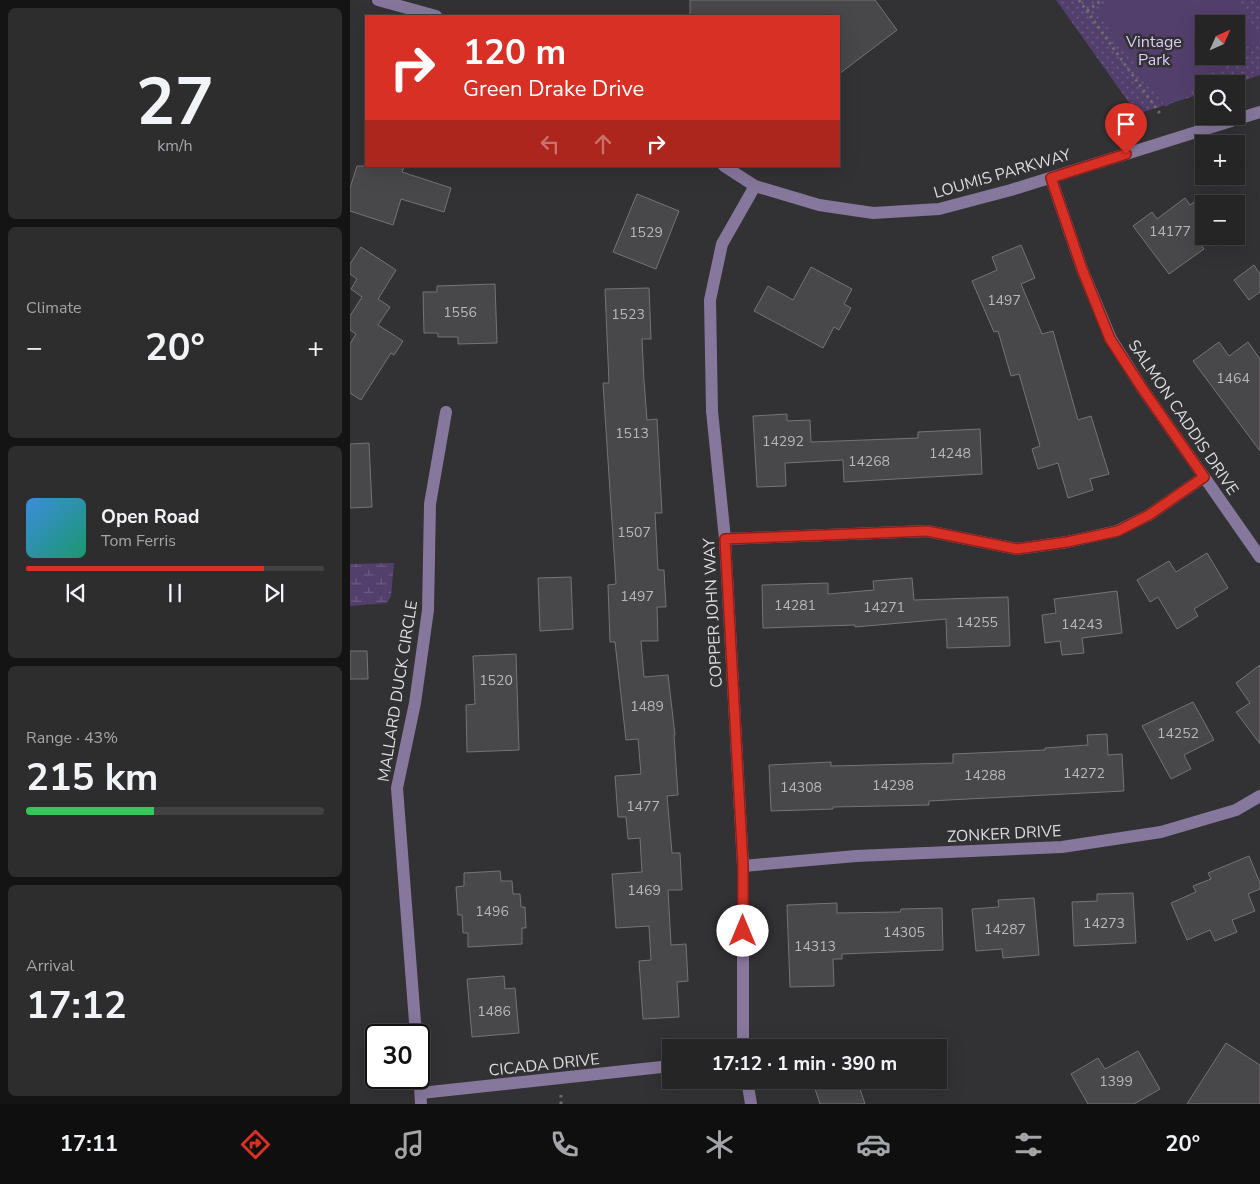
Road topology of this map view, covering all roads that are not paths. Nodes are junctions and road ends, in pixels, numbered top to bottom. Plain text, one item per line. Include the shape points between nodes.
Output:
1 (378, 0) edge
2 (432, 15) edge
3 (1260, 112) edge
4 (726, 167) edge
5 (1051, 178) junction
6 (755, 186) junction
7 (446, 412) dead end
8 (1204, 477) junction
9 (725, 539) junction
10 (1260, 556) edge
11 (1260, 796) edge
12 (743, 866) junction
13 (415, 1024) edge
14 (743, 1039) edge
15 (662, 1067) edge
16 (748, 1089) edge
17 (421, 1099) edge
18 (751, 1104) edge

1 - 2 street
3 - 5 street, LOUMIS PARKWAY
4 - 6 street, LOUMIS PARKWAY
5 - 6 street, LOUMIS PARKWAY via 939,209 873,213 819,205
5 - 8 street, SALMON CADDIS DRIVE via 1110,339
6 - 9 street, COPPER JOHN WAY via 722,244 710,300 712,411
7 - 13 street, MALLARD DUCK CIRCLE via 430,504 428,610 397,788
8 - 9 street via 1149,515 1118,531 1017,549 927,531
8 - 10 street, SALMON CADDIS DRIVE
9 - 12 street, COPPER JOHN WAY
11 - 12 street, ZONKER DRIVE via 1236,810 1161,832 1062,847 856,856
12 - 14 street, COPPER JOHN WAY
15 - 17 street, CICADA DRIVE
16 - 18 street

